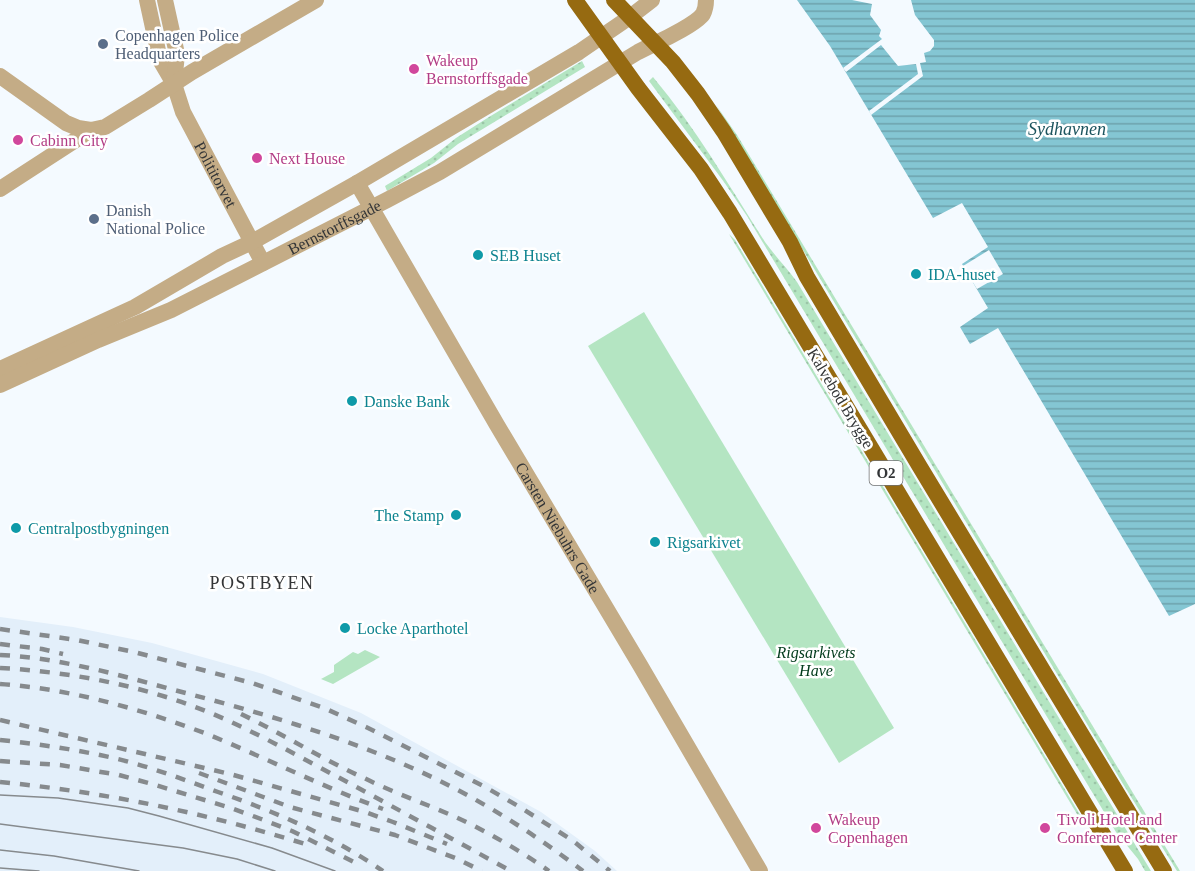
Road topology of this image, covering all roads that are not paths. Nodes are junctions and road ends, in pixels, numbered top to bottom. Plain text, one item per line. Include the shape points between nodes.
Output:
1 (147, 0) edge
2 (165, 0) edge
3 (316, 0) edge
4 (575, 0) edge
5 (614, 0) edge
6 (652, 0) edge
7 (706, 0) edge
8 (630, 17) junction
9 (601, 38) junction
10 (656, 43) junction
11 (621, 63) junction
12 (0, 76) edge
13 (174, 84) junction
14 (92, 130) junction
15 (357, 183) junction
16 (0, 189) edge
17 (371, 207) junction
18 (252, 242) junction
19 (263, 263) junction
20 (0, 369) edge
21 (0, 385) edge
22 (760, 871) edge
23 (1125, 871) edge
24 (1164, 871) edge

1 - 13 street via 160,60
2 - 13 street via 177,54
3 - 13 street
4 - 9 main road, Kalvebod Brygge / O2
5 - 8 main road, Kalvebod Brygge / O2
6 - 8 street
7 - 10 street via 702,16
8 - 9 street, Bernstorffsgade
8 - 10 main road, Kalvebod Brygge / O2
9 - 11 main road, Kalvebod Brygge / O2
9 - 15 street, Bernstorffsgade
10 - 11 street, Bernstorffsgade
10 - 24 main road, Kalvebod Brygge / O2 via 724,132
11 - 17 street, Bernstorffsgade via 440,172
11 - 23 main road, Kalvebod Brygge / O2 via 730,213
12 - 14 street via 66,123
13 - 14 street via 105,127
13 - 18 street, Polititorvet via 183,112
14 - 16 street
15 - 17 street, Carsten Niebuhrs Gade
15 - 18 street, Bernstorffsgade
17 - 19 street, Bernstorffsgade
17 - 22 street, Carsten Niebuhrs Gade
18 - 19 street, Polititorvet
18 - 20 street, Bernstorffsgade via 135,307
19 - 21 street, Bernstorffsgade via 171,310

